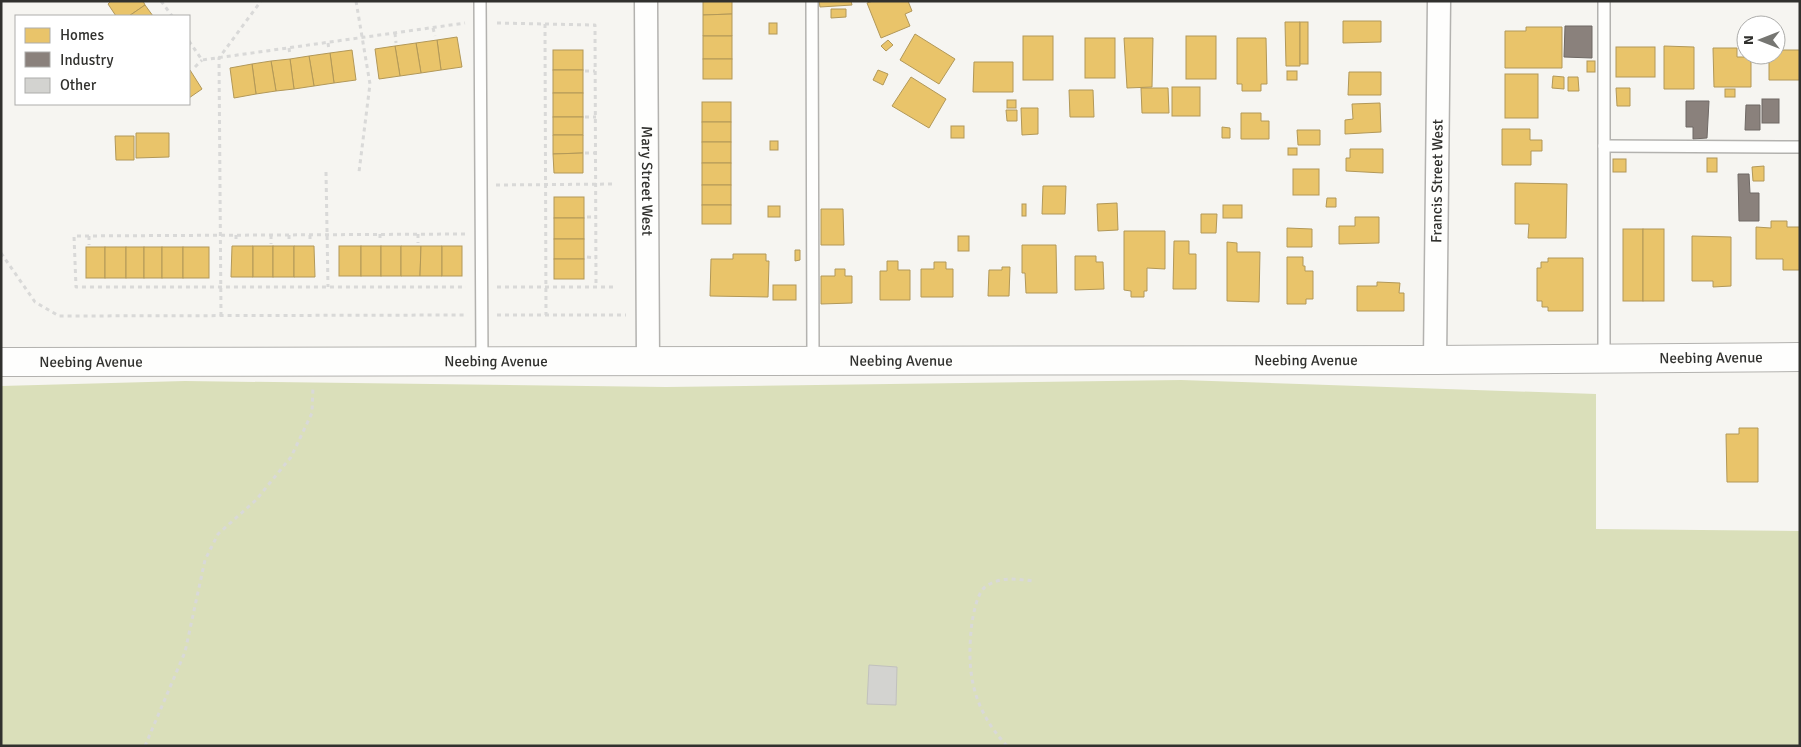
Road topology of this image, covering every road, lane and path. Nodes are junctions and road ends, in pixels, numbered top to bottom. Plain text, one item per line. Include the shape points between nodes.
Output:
1 (162, 1) edge
2 (261, 1) edge
3 (356, 1) edge
4 (480, 1) edge
5 (646, 1) edge
6 (812, 1) edge
7 (1439, 1) edge
8 (1604, 1) edge
9 (171, 15) edge
10 (481, 23) junction
11 (545, 24) junction
12 (433, 28) junction
13 (395, 33) junction
14 (434, 36) dead end
15 (362, 38) junction
16 (190, 42) edge
17 (328, 42) junction
18 (396, 43) dead end
19 (289, 48) junction
20 (329, 50) dead end
21 (252, 53) junction
22 (290, 55) dead end
23 (219, 58) junction
24 (202, 60) junction
25 (253, 60) dead end
26 (195, 67) dead end
27 (585, 71) dead end
28 (595, 71) junction
29 (585, 117) dead end
30 (596, 117) junction
31 (1604, 146) junction
32 (1800, 147) edge
33 (585, 153) dead end
34 (596, 153) junction
35 (326, 172) dead end
36 (359, 172) dead end
37 (545, 184) junction
38 (596, 184) junction
39 (616, 184) dead end
40 (481, 185) junction
41 (587, 217) dead end
42 (596, 217) junction
43 (380, 234) junction
44 (418, 234) junction
45 (468, 234) dead end
46 (220, 235) junction
47 (236, 235) junction
48 (271, 235) junction
49 (289, 235) junction
50 (310, 235) junction
51 (327, 235) junction
52 (89, 236) junction
53 (289, 242) dead end
54 (310, 242) dead end
55 (380, 242) dead end
56 (236, 243) dead end
57 (418, 243) dead end
58 (89, 244) dead end
59 (271, 244) dead end
60 (1, 253) edge
61 (587, 257) dead end
62 (596, 258) junction
63 (546, 286) junction
64 (596, 286) junction
65 (616, 286) dead end
66 (220, 287) junction
67 (328, 287) junction
68 (481, 287) junction
69 (481, 315) junction
70 (546, 315) junction
71 (647, 315) junction
72 (221, 316) junction
73 (1800, 357) edge
74 (1604, 358) junction
75 (313, 360) junction
76 (1435, 360) junction
77 (482, 361) junction
78 (813, 361) junction
79 (1, 362) edge
80 (648, 362) junction
81 (1033, 581) dead end
82 (145, 746) edge
83 (1007, 746) edge

1 - 9 path
2 - 23 path
3 - 15 path
4 - 10 lane
5 - 71 street, Mary Street West
6 - 78 lane
7 - 76 street, Francis Street West
8 - 31 lane
10 - 11 path
10 - 12 path
10 - 40 lane
11 - 28 path via 595,25
11 - 37 path
12 - 13 path
12 - 14 path
13 - 15 path
13 - 18 path
15 - 17 path
15 - 36 path via 370,84
16 - 24 path
17 - 19 path
17 - 20 path
19 - 21 path
19 - 22 path
21 - 23 path
21 - 25 path
23 - 24 path
23 - 46 path
24 - 26 path
27 - 28 path
28 - 30 path
29 - 30 path
30 - 34 path
31 - 32 lane
31 - 74 lane
33 - 34 path
34 - 38 path
35 - 51 path
37 - 38 path
37 - 40 path
37 - 63 path
38 - 39 path
38 - 42 path
40 - 68 lane
41 - 42 path
42 - 62 path
43 - 44 path
43 - 51 path
43 - 55 path
44 - 45 path
44 - 57 path
46 - 47 path
46 - 52 path
46 - 66 path
47 - 48 path
47 - 56 path
48 - 49 path
48 - 59 path
49 - 50 path
49 - 53 path
50 - 51 path
50 - 54 path
51 - 67 path
52 - 58 path
52 - 66 path via 74,236 76,287
60 - 72 path via 35,302 59,316
61 - 62 path
62 - 64 path
63 - 64 path
63 - 68 path
63 - 70 path
64 - 65 path
66 - 67 path
66 - 72 path
67 - 68 path
68 - 69 lane
69 - 70 path
69 - 72 path
69 - 77 lane
70 - 71 path
71 - 80 street, Mary Street West
73 - 74 main road, Neebing Avenue
74 - 76 main road, Neebing Avenue
75 - 77 main road, Neebing Avenue
75 - 79 main road, Neebing Avenue
75 - 82 path via 312,413 291,457 256,500 218,534 205,560 184,652
76 - 78 main road, Neebing Avenue
77 - 80 main road, Neebing Avenue
78 - 80 main road, Neebing Avenue
81 - 83 path via 1009,578 994,582 984,588 974,609 969,655 975,691 982,712

